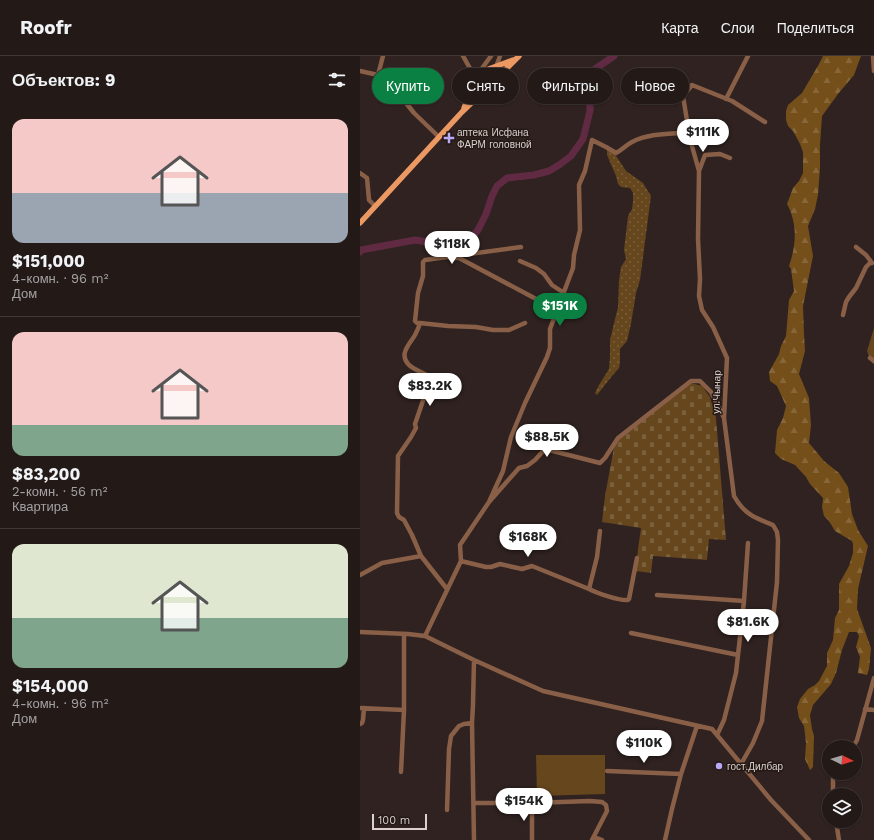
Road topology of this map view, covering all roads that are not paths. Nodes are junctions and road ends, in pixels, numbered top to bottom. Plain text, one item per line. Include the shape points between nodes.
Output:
1 (383, 56) edge
2 (463, 56) edge
3 (492, 56) edge
4 (500, 56) edge
5 (748, 56) edge
6 (873, 56) edge
7 (518, 57) edge
8 (496, 67) joint
9 (380, 68) edge
10 (470, 68) edge
11 (484, 68) edge
12 (507, 68) edge
13 (360, 71) edge
14 (874, 71) edge
15 (372, 74) edge
16 (726, 99) junction
17 (407, 104) edge
18 (466, 104) edge
19 (470, 104) edge
20 (462, 112) junction
21 (765, 122) dead end
22 (439, 137) junction
23 (690, 139) junction
24 (730, 158) dead end
25 (699, 171) junction
26 (360, 173) edge
27 (375, 206) junction
28 (360, 223) edge
29 (521, 247) dead end
30 (856, 247) dead end
31 (425, 260) junction
32 (520, 261) dead end
33 (873, 263) edge
34 (564, 294) junction
35 (538, 300) dead end
36 (843, 315) dead end
37 (420, 323) junction
38 (524, 323) dead end
39 (724, 418) junction
40 (489, 502) junction
41 (600, 531) dead end
42 (748, 543) dead end
43 (421, 556) junction
44 (637, 558) dead end
45 (461, 561) junction
46 (360, 575) edge
47 (447, 589) junction
48 (589, 589) junction
49 (657, 595) dead end
50 (744, 601) junction
51 (360, 632) edge
52 (631, 633) dead end
53 (404, 634) junction
54 (425, 636) junction
55 (738, 655) junction
56 (474, 660) junction
57 (874, 678) edge
58 (362, 708) edge
59 (865, 709) junction
60 (404, 710) junction
61 (874, 710) edge
62 (472, 723) junction
63 (360, 724) edge
64 (697, 726) junction
65 (717, 735) junction
66 (857, 740) edge
67 (741, 764) junction
68 (607, 771) dead end
69 (401, 772) dead end
70 (681, 774) junction
71 (474, 803) junction
72 (532, 803) junction
73 (447, 810) dead end
74 (837, 828) edge
75 (593, 839) edge
76 (474, 840) edge
77 (532, 840) edge
78 (602, 840) edge
79 (666, 840) edge
80 (809, 840) edge
81 (839, 840) edge

1 - 9 street
2 - 10 street
3 - 11 street
4 - 8 street
5 - 16 street
6 - 14 street
7 - 8 main road
7 - 12 main road
13 - 15 street
16 - 21 street, ул.Чынар
16 - 23 street, ул.Чынар via 692,85 683,96
17 - 22 street
18 - 20 main road
19 - 20 main road
20 - 22 main road
22 - 27 main road
23 - 25 street, ул.Чынар
23 - 34 street via 682,133 645,136 616,153 592,140 579,185 580,230 573,268
24 - 25 street via 720,154 705,156
25 - 39 street, ул.Чынар via 699,296 702,310 727,358
26 - 27 street via 367,178 369,200
27 - 28 main road
29 - 31 street
30 - 33 street
31 - 35 street via 459,258
31 - 37 street via 415,321
32 - 34 street via 544,274 552,285
33 - 36 street via 866,267 846,302
34 - 40 street via 550,329 548,357 525,403 503,471
37 - 38 street via 492,330 509,330
37 - 43 street via 407,346 405,361 430,377 415,424 416,428 398,456 397,512 404,520
39 - 40 street via 711,392 700,382 691,381 618,438 600,463 545,449 527,466 519,468
39 - 67 street, ул.Чынар via 734,496 748,513 773,525 778,540 777,582 762,720
40 - 45 street via 460,545
41 - 48 street via 598,557
42 - 50 street
43 - 46 street via 382,563
43 - 47 street
44 - 48 street via 628,600
45 - 47 street
45 - 48 street via 486,568 500,564 522,569 532,566
47 - 54 street
49 - 50 street
50 - 55 street
51 - 53 street
52 - 55 street
53 - 54 street
53 - 60 street
54 - 56 street
55 - 65 street via 724,720
56 - 62 street
56 - 64 street via 543,691
57 - 59 street
58 - 60 street
58 - 63 street via 363,720
59 - 61 street
59 - 66 street
60 - 69 street
62 - 71 street
62 - 73 street via 459,726 451,736
64 - 65 street via 712,729
64 - 70 street
65 - 67 street
67 - 80 street
68 - 70 street
70 - 79 street
71 - 72 street
71 - 76 street
72 - 75 street via 602,802 606,805 606,811
72 - 77 street
74 - 81 street
75 - 78 street

